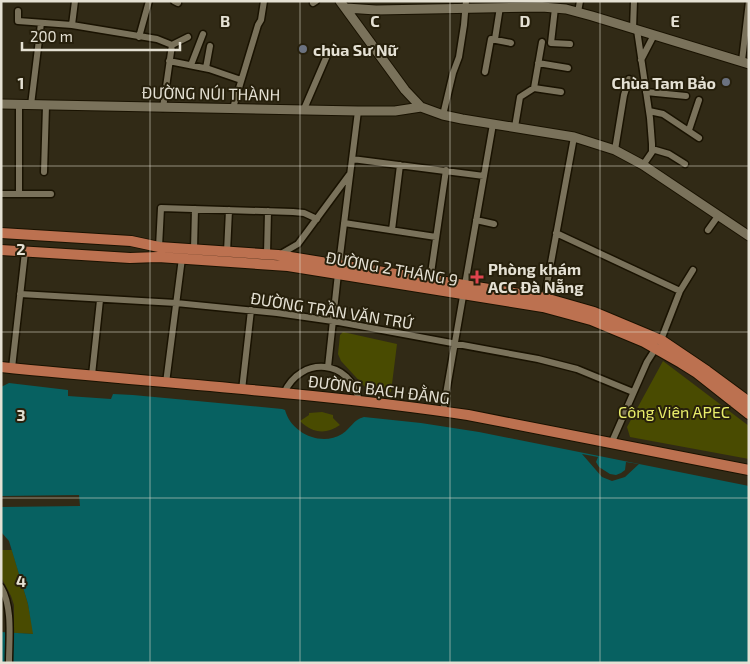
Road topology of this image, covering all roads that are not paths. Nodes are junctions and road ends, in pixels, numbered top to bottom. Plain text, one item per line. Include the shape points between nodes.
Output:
1 (74, 1) edge
2 (149, 1) edge
3 (580, 1) edge
4 (634, 1) edge
5 (749, 1) edge
6 (522, 4) edge
7 (264, 5) edge
8 (343, 5) edge
9 (407, 5) edge
10 (465, 5) edge
11 (556, 6) edge
12 (500, 7) junction
13 (371, 10) junction
14 (18, 11) dead end
15 (578, 12) junction
16 (41, 22) junction
17 (72, 26) junction
18 (359, 27) junction
19 (635, 30) junction
20 (203, 34) dead end
21 (654, 35) junction
22 (140, 37) junction
23 (188, 37) dead end
24 (496, 39) junction
25 (542, 42) dead end
26 (510, 43) dead end
27 (570, 44) dead end
28 (172, 45) junction
29 (210, 46) dead end
30 (329, 51) dead end
31 (641, 60) junction
32 (169, 61) junction
33 (745, 62) edge
34 (538, 64) junction
35 (191, 66) junction
36 (206, 68) junction
37 (568, 68) dead end
38 (485, 72) dead end
39 (629, 79) dead end
40 (241, 80) junction
41 (534, 88) junction
42 (561, 92) dead end
43 (646, 92) junction
44 (686, 96) dead end
45 (699, 100) dead end
46 (1, 104) edge
47 (19, 105) junction
48 (31, 105) junction
49 (46, 106) junction
50 (421, 107) junction
51 (163, 108) junction
52 (233, 108) junction
53 (304, 109) junction
54 (358, 111) junction
55 (649, 111) junction
56 (444, 115) junction
57 (493, 124) junction
58 (515, 127) junction
59 (689, 130) junction
60 (574, 137) junction
61 (699, 138) dead end
62 (652, 149) junction
63 (615, 150) junction
64 (352, 159) junction
65 (684, 164) dead end
66 (400, 165) junction
67 (643, 166) junction
68 (446, 170) junction
69 (44, 172) dead end
70 (350, 174) junction
71 (484, 176) junction
72 (1, 194) edge
73 (19, 194) junction
74 (51, 194) dead end
75 (195, 209) junction
76 (229, 210) junction
77 (268, 211) junction
78 (718, 216) junction
79 (317, 218) junction
80 (476, 220) junction
81 (344, 223) junction
82 (494, 224) dead end
83 (392, 230) junction
84 (708, 230) dead end
85 (1, 233) edge
86 (556, 233) junction
87 (749, 236) edge
88 (436, 237) junction
89 (1, 239) edge
90 (1, 244) edge
91 (298, 244) junction
92 (194, 249) junction
93 (1, 250) edge
94 (131, 250) junction
95 (25, 252) junction
96 (158, 252) junction
97 (227, 252) junction
98 (272, 255) junction
99 (182, 258) junction
100 (305, 259) junction
101 (338, 269) junction
102 (692, 270) dead end
103 (430, 280) junction
104 (464, 291) junction
105 (680, 291) junction
106 (20, 294) junction
107 (100, 300) junction
108 (176, 303) junction
109 (544, 303) junction
110 (251, 310) junction
111 (332, 321) junction
112 (658, 344) junction
113 (455, 345) junction
114 (6, 367) edge
115 (328, 367) junction
116 (92, 375) junction
117 (166, 383) junction
118 (242, 390) junction
119 (633, 392) junction
120 (284, 394) junction
121 (359, 401) junction
122 (749, 402) edge
123 (443, 412) junction
124 (749, 414) edge
125 (611, 444) junction
126 (749, 470) edge
127 (1, 587) edge
128 (9, 663) edge

1 - 17 street
2 - 22 street
3 - 15 street
4 - 19 street
5 - 33 street
6 - 11 main road
6 - 12 main road
7 - 40 street
8 - 13 main road
8 - 18 main road
9 - 10 main road
9 - 13 main road
10 - 12 main road
10 - 56 street via 459,57
11 - 15 main road
11 - 27 street via 551,43
12 - 24 street
13 - 18 main road
14 - 16 street via 18,21
15 - 19 main road
16 - 17 street
16 - 48 street
17 - 22 street
18 - 50 main road
19 - 21 main road
19 - 31 street
20 - 35 street
21 - 31 street
21 - 33 main road
22 - 28 street
23 - 28 street
24 - 26 street
24 - 38 street via 491,39
25 - 34 street
28 - 32 street
29 - 36 street, ĐƯỜNG NÚI THÀNH
30 - 53 street
31 - 43 street
32 - 35 street, ĐƯỜNG NÚI THÀNH
32 - 51 street
34 - 37 street
34 - 41 street
35 - 36 street, ĐƯỜNG NÚI THÀNH
36 - 40 street, ĐƯỜNG NÚI THÀNH
39 - 63 street
40 - 52 street
41 - 42 street
41 - 58 street via 520,97
43 - 44 street
43 - 55 street
45 - 59 street
46 - 47 main road, ĐƯỜNG NÚI THÀNH
47 - 48 main road, ĐƯỜNG NÚI THÀNH
47 - 73 street
48 - 49 main road, ĐƯỜNG NÚI THÀNH
49 - 51 main road, ĐƯỜNG NÚI THÀNH
49 - 69 street
50 - 54 main road, ĐƯỜNG NÚI THÀNH
50 - 56 main road
51 - 52 main road, ĐƯỜNG NÚI THÀNH
52 - 53 main road, ĐƯỜNG NÚI THÀNH
53 - 54 main road, ĐƯỜNG NÚI THÀNH
54 - 64 street
55 - 59 street via 663,114
55 - 62 street
56 - 57 main road
57 - 58 main road
57 - 71 street
58 - 60 main road
59 - 61 street
60 - 63 main road
60 - 86 street
62 - 65 street via 669,154
62 - 67 street
63 - 67 main road
64 - 66 street
64 - 70 street
66 - 68 street
66 - 83 street
67 - 78 main road
68 - 71 street
68 - 88 street
70 - 79 street
70 - 81 street
71 - 80 street
72 - 73 street
73 - 74 street
75 - 76 street
75 - 92 street
75 - 96 street via 161,208
76 - 77 street
76 - 97 street
77 - 79 street via 304,213
77 - 98 street
78 - 84 street
78 - 87 main road
79 - 91 street
80 - 82 street
80 - 104 street
81 - 83 street
81 - 101 street
83 - 88 street
85 - 96 main road, ĐƯỜNG 2 THÁNG 9 via 131,241
86 - 105 street
86 - 109 street
88 - 103 street
89 - 94 main road
90 - 94 main road
91 - 98 street
91 - 100 street via 298,250
92 - 96 main road, ĐƯỜNG 2 THÁNG 9
92 - 97 main road, ĐƯỜNG 2 THÁNG 9
93 - 95 main road, ĐƯỜNG 2 THÁNG 9
94 - 96 main road
95 - 96 main road, ĐƯỜNG 2 THÁNG 9 via 130,258
95 - 106 street
96 - 99 main road, ĐƯỜNG 2 THÁNG 9
97 - 98 main road, ĐƯỜNG 2 THÁNG 9
98 - 100 main road, ĐƯỜNG 2 THÁNG 9
99 - 101 main road, ĐƯỜNG 2 THÁNG 9
99 - 108 street
100 - 101 main road, ĐƯỜNG 2 THÁNG 9
101 - 103 main road, ĐƯỜNG 2 THÁNG 9
101 - 104 main road, ĐƯỜNG 2 THÁNG 9
101 - 111 street
102 - 105 street
103 - 104 main road, ĐƯỜNG 2 THÁNG 9
104 - 109 main road, ĐƯỜNG 2 THÁNG 9
104 - 113 street
105 - 112 street
106 - 107 street, ĐƯỜNG TRẦN VĂN TRỨ
106 - 114 street
107 - 108 street, ĐƯỜNG TRẦN VĂN TRỨ
107 - 116 street
108 - 110 street, ĐƯỜNG TRẦN VĂN TRỨ
108 - 117 street
109 - 112 main road, ĐƯỜNG 2 THÁNG 9 via 594,312
110 - 111 street, ĐƯỜNG TRẦN VĂN TRỨ
110 - 118 street
111 - 113 street, ĐƯỜNG TRẦN VĂN TRỨ
111 - 115 street
112 - 119 street
112 - 122 main road, ĐƯỜNG 2 THÁNG 9 via 707,371
112 - 124 main road, ĐƯỜNG 2 THÁNG 9
113 - 119 street, ĐƯỜNG TRẦN VĂN TRỨ via 538,359
113 - 123 street
114 - 116 main road, ĐƯỜNG BẠCH ĐẰNG
115 - 120 street via 304,370 292,380
115 - 121 street via 341,372 351,382
116 - 117 main road, ĐƯỜNG BẠCH ĐẰNG
117 - 118 main road, ĐƯỜNG BẠCH ĐẰNG
118 - 120 main road, ĐƯỜNG BẠCH ĐẰNG
119 - 125 street
120 - 121 main road, ĐƯỜNG BẠCH ĐẰNG
121 - 123 main road, ĐƯỜNG BẠCH ĐẰNG
123 - 125 main road, ĐƯỜNG BẠCH ĐẰNG
125 - 126 main road, ĐƯỜNG BẠCH ĐẰNG
127 - 128 street via 7,596

